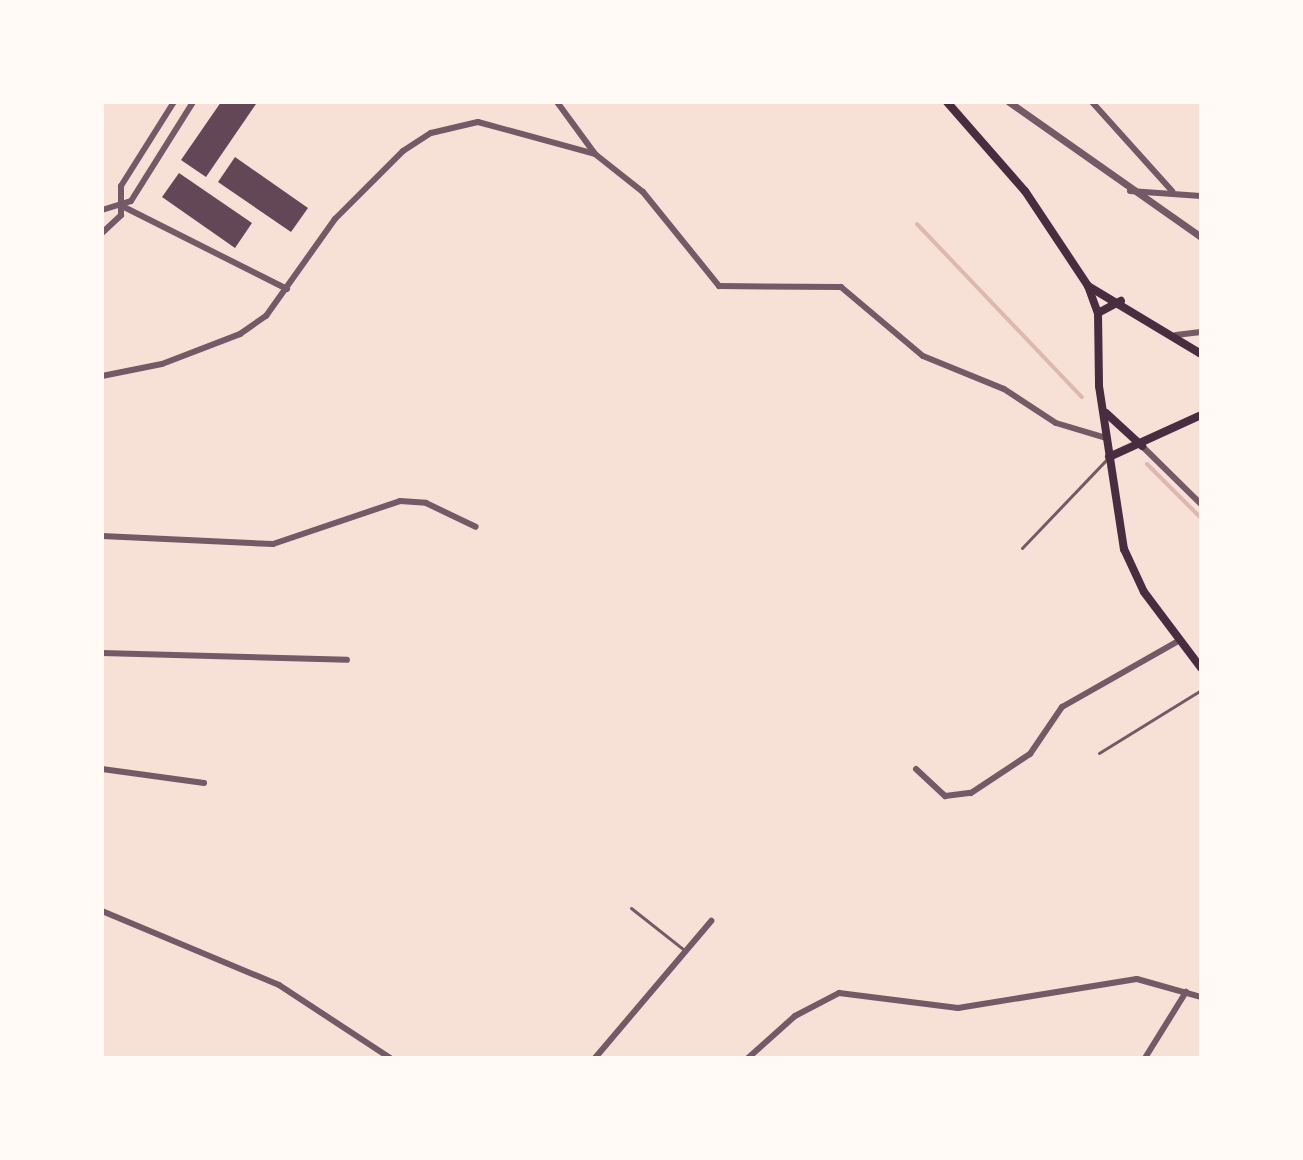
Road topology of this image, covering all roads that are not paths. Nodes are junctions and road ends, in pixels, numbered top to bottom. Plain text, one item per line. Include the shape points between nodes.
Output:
1 (174, 102) edge
2 (193, 102) edge
3 (557, 102) edge
4 (947, 102) edge
5 (1009, 102) edge
6 (1092, 102) edge
7 (595, 154) junction
8 (1130, 191) junction
9 (1172, 191) junction
10 (1201, 196) edge
11 (120, 205) junction
12 (102, 210) edge
13 (102, 233) edge
14 (1201, 237) edge
15 (1088, 286) junction
16 (287, 289) junction
17 (1124, 301) junction
18 (1098, 313) junction
19 (1201, 332) edge
20 (1176, 335) junction
21 (1201, 354) edge
22 (102, 376) edge
23 (1102, 401) junction
24 (1201, 415) edge
25 (1106, 438) junction
26 (1143, 447) junction
27 (1109, 457) junction
28 (1201, 504) edge
29 (476, 527) dead end
30 (102, 536) edge
31 (1022, 548) dead end
32 (1178, 641) junction
33 (102, 653) edge
34 (347, 660) dead end
35 (1201, 668) edge
36 (1201, 690) edge
37 (1099, 753) dead end
38 (102, 769) edge
39 (916, 769) dead end
40 (204, 783) dead end
41 (631, 908) dead end
42 (102, 911) edge
43 (711, 921) dead end
44 (683, 949) junction
45 (1186, 992) junction
46 (1201, 997) edge
47 (390, 1058) edge
48 (595, 1058) edge
49 (748, 1058) edge
50 (1145, 1058) edge

1 - 11 street via 121,186
2 - 11 street via 131,201
3 - 7 street
4 - 15 main road via 1025,191
5 - 8 street
6 - 9 street
7 - 16 street via 478,122 431,133 365,185
7 - 25 street via 643,192 710,282 731,289 841,287 923,356 993,384 1056,423
8 - 9 street
8 - 14 street
9 - 10 street
11 - 12 street
11 - 13 street via 121,215
11 - 16 street
15 - 17 main road
15 - 18 main road
16 - 22 street via 240,334 162,364
17 - 18 main road
17 - 20 main road
18 - 23 main road
19 - 20 street
20 - 21 main road
23 - 25 main road
23 - 26 main road via 1121,434
24 - 26 main road
25 - 27 main road
26 - 27 main road
26 - 28 street
27 - 31 lane
27 - 32 main road via 1124,549
29 - 30 street via 426,503 400,501 273,544
32 - 35 main road
32 - 39 street via 1062,707 1030,754 971,793 945,796
33 - 34 street
36 - 37 lane
38 - 40 street
41 - 44 lane
42 - 47 street via 279,985
43 - 44 street
44 - 48 street
45 - 46 street
45 - 49 street via 1107,980 928,1009 839,993 795,1016
45 - 50 street

